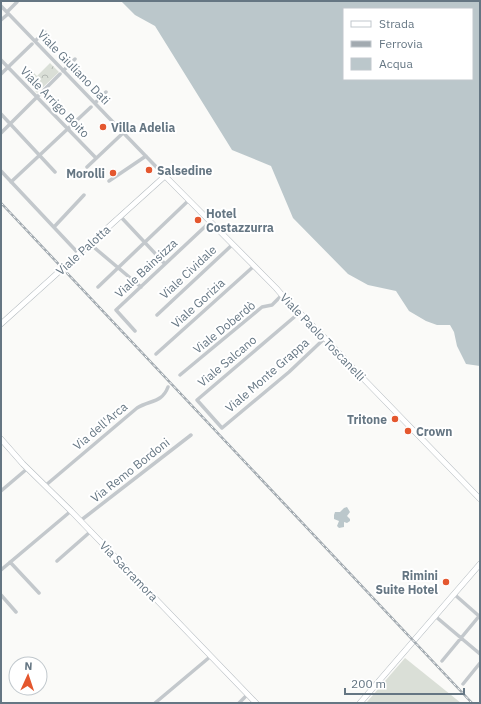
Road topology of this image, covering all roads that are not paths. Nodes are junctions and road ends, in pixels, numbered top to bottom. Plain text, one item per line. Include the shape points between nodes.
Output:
1 (17, 2) dead end
2 (1, 6) edge
3 (8, 13) junction
4 (1, 20) edge
5 (45, 32) dead end
6 (34, 43) junction
7 (75, 59) dead end
8 (1, 60) edge
9 (8, 67) junction
10 (62, 72) junction
11 (1, 74) edge
12 (106, 92) dead end
13 (37, 98) junction
14 (95, 103) junction
15 (91, 107) dead end
16 (1, 114) edge
17 (10, 124) junction
18 (67, 130) junction
19 (123, 132) junction
20 (1, 133) edge
21 (39, 156) junction
22 (146, 156) junction
23 (96, 158) junction
24 (87, 167) dead end
25 (1, 171) edge
26 (55, 172) dead end
27 (166, 176) junction
28 (109, 181) dead end
29 (11, 182) junction
30 (84, 195) dead end
31 (189, 200) junction
32 (120, 216) junction
33 (210, 221) junction
34 (54, 227) junction
35 (144, 242) junction
36 (90, 244) junction
37 (232, 245) junction
38 (79, 254) junction
39 (165, 264) junction
40 (254, 266) junction
41 (118, 267) junction
42 (98, 287) dead end
43 (141, 287) junction
44 (282, 295) junction
45 (299, 313) junction
46 (157, 315) dead end
47 (1, 324) edge
48 (135, 331) dead end
49 (325, 338) junction
50 (156, 354) dead end
51 (180, 375) dead end
52 (168, 387) dead end
53 (222, 428) joint
54 (191, 435) dead end
55 (1, 440) edge
56 (28, 468) junction
57 (46, 485) junction
58 (1, 491) edge
59 (480, 499) edge
60 (71, 511) junction
61 (80, 521) junction
62 (90, 532) junction
63 (57, 561) dead end
64 (10, 562) junction
65 (480, 564) edge
66 (1, 570) edge
67 (39, 593) dead end
68 (454, 594) junction
69 (1, 595) edge
70 (16, 612) dead end
71 (435, 616) junction
72 (480, 616) edge
73 (461, 638) junction
74 (480, 654) edge
75 (211, 656) junction
76 (442, 661) dead end
77 (480, 663) edge
78 (463, 684) dead end
79 (248, 694) junction
80 (155, 703) edge
81 (239, 703) edge
82 (256, 703) edge
83 (360, 703) edge

1 - 3 street
2 - 3 street, Viale Giuliano Dati
3 - 4 street
3 - 6 street, Viale Giuliano Dati
5 - 6 street
6 - 9 street
6 - 10 street, Viale Giuliano Dati
7 - 10 street
8 - 9 street, Viale Arrigo Boito
9 - 11 street
9 - 13 street, Viale Arrigo Boito
10 - 13 street
10 - 14 street, Viale Giuliano Dati
12 - 14 street
13 - 17 street
13 - 18 street, Viale Arrigo Boito
14 - 19 street, Viale Giuliano Dati
15 - 18 street
16 - 17 street
17 - 20 street
17 - 21 street
18 - 21 street
18 - 23 street, Viale Arrigo Boito
19 - 22 street, Viale Giuliano Dati
19 - 23 street
21 - 26 street
21 - 29 street
22 - 27 street, Viale Giuliano Dati
22 - 28 street
23 - 24 street
25 - 29 street
27 - 31 street, Viale Paolo Toscanelli
27 - 32 street, Viale Palotta
29 - 34 street
30 - 34 street
31 - 33 street, Viale Paolo Toscanelli
31 - 35 street
32 - 35 street
32 - 36 street, Viale Palotta
33 - 37 street, Viale Paolo Toscanelli
33 - 39 street, Viale Bainsizza
34 - 38 street
35 - 39 street
35 - 41 street
36 - 38 street, Viale Palotta
36 - 41 street
37 - 40 street, Viale Paolo Toscanelli
37 - 46 street, Viale Cividale
38 - 47 street, Viale Palotta
39 - 43 street, Viale Bainsizza
40 - 44 street, Viale Paolo Toscanelli
40 - 50 street, Viale Gorizia
41 - 42 street
41 - 43 street
43 - 48 street, Viale Bainsizza via 116,310
44 - 45 street, Viale Paolo Toscanelli
44 - 51 street, Viale Doberdò via 272,305 262,307
45 - 49 street, Viale Paolo Toscanelli
45 - 53 street, Viale Salcano via 197,400
49 - 53 street, Viale Monte Grappa
49 - 59 street, Viale Paolo Toscanelli
52 - 57 street, Via dell'Arca via 160,399 137,408
54 - 61 street, Via Remo Bordoni
55 - 56 street, Via Sacramora
56 - 57 street, Via Sacramora
56 - 58 street
57 - 60 street, Via Sacramora
60 - 61 street, Via Sacramora
60 - 64 street
61 - 62 street, Via Sacramora
62 - 63 street
62 - 75 street, Via Sacramora
64 - 66 street
64 - 67 street
65 - 68 street
68 - 71 street
68 - 72 street
69 - 70 street
71 - 73 street
71 - 83 street
72 - 73 street
73 - 74 street
73 - 76 street
75 - 79 street, Via Sacramora
75 - 80 street
77 - 78 street
79 - 81 street
79 - 82 street, Via Sacramora

